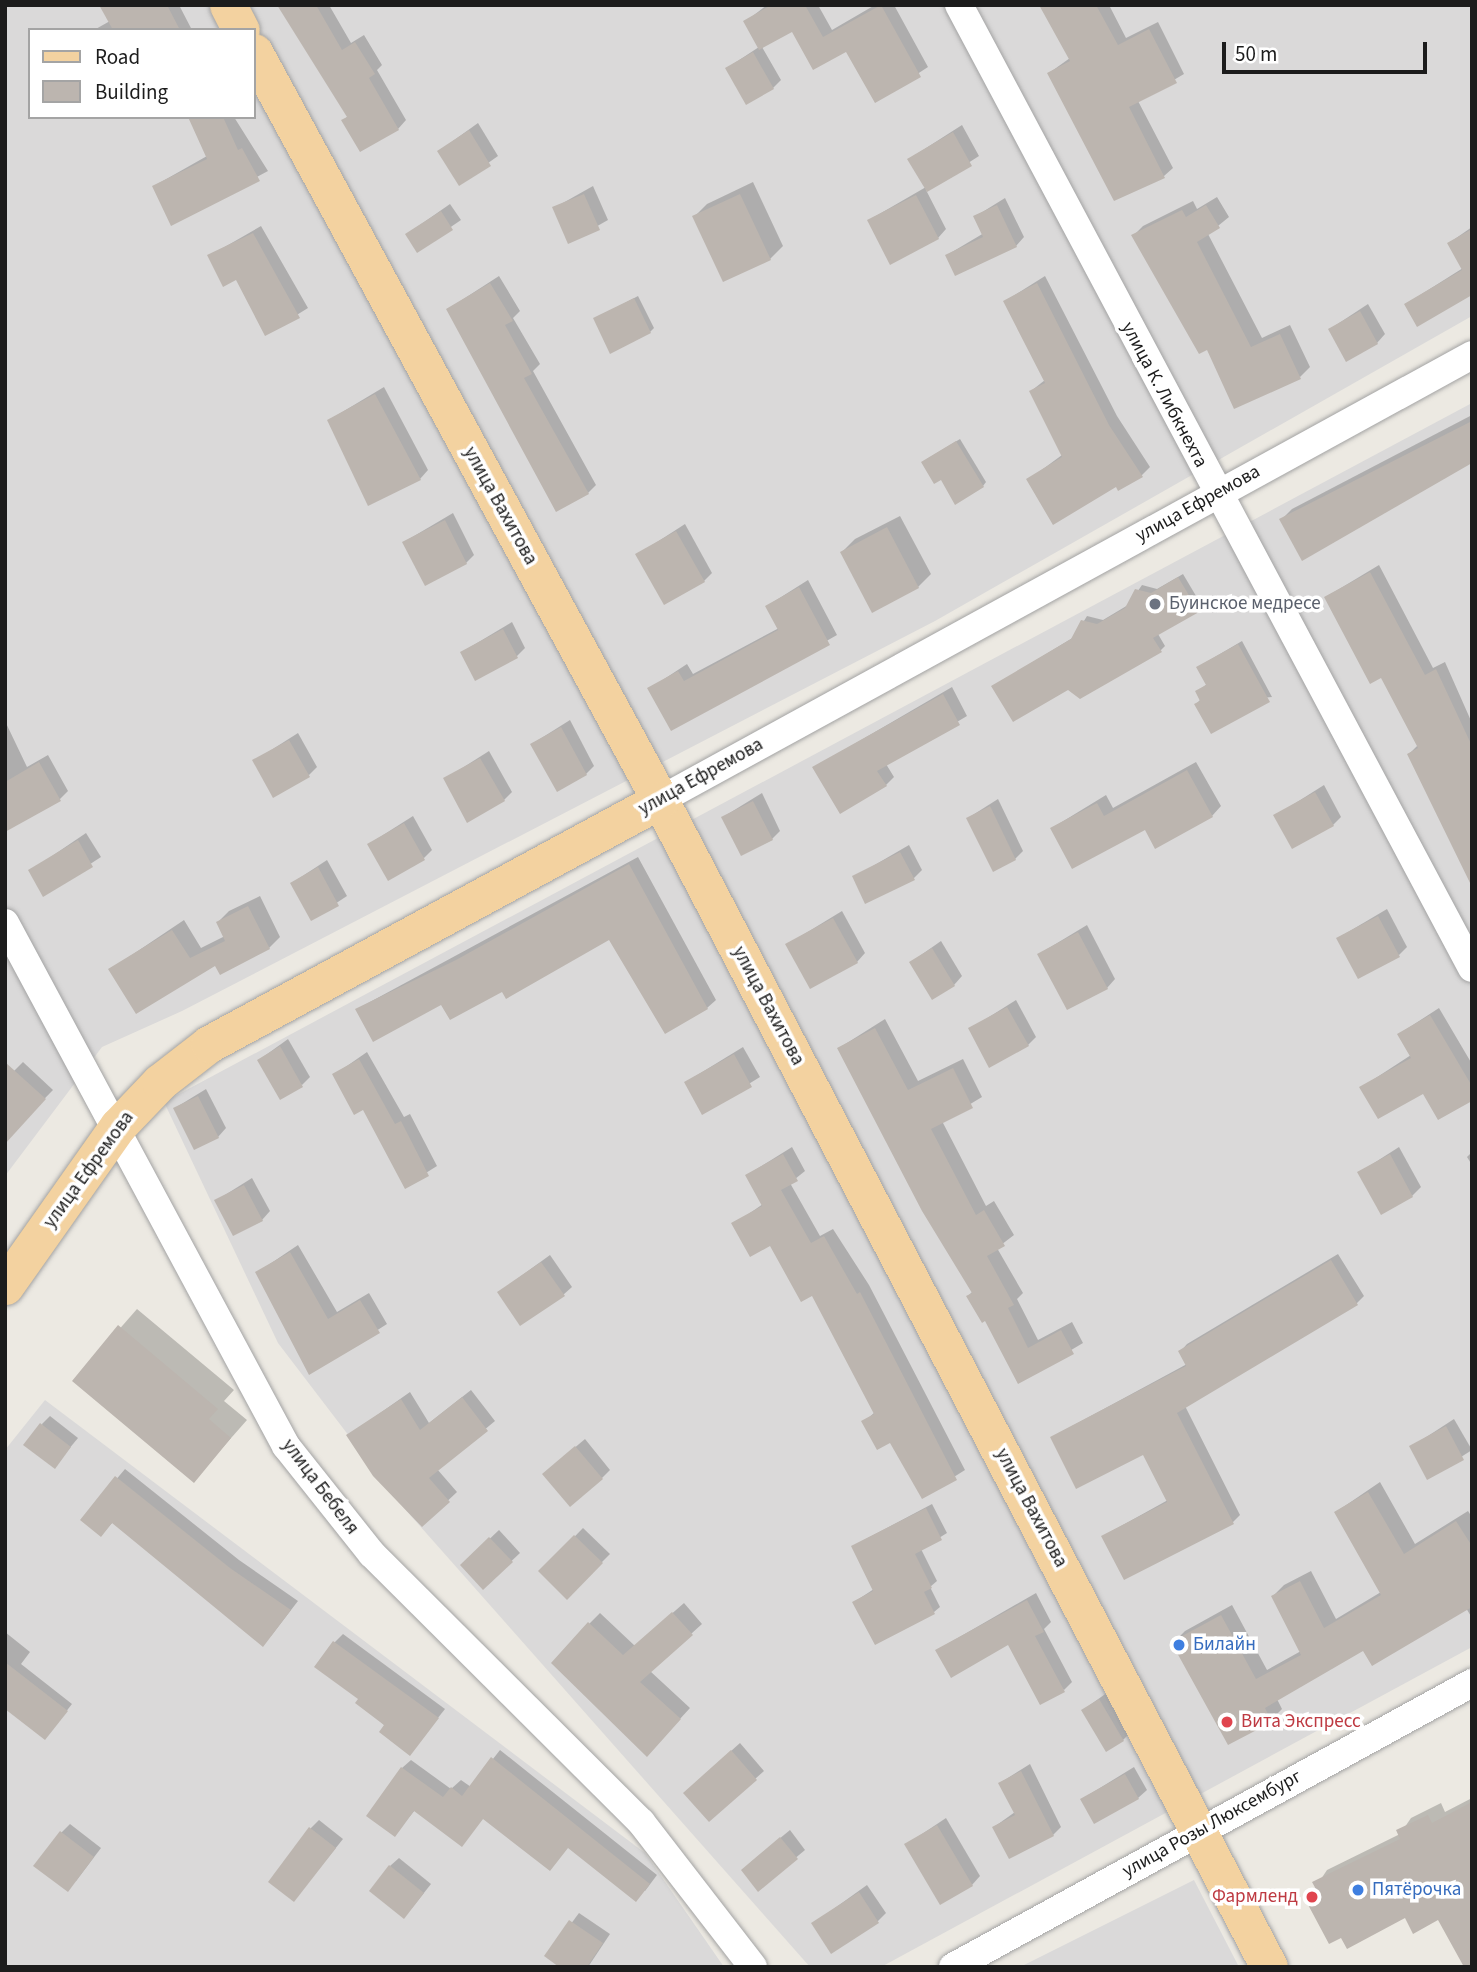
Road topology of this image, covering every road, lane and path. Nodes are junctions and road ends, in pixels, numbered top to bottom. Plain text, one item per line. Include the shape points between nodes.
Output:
1 (228, 5) edge
2 (959, 5) edge
3 (241, 28) edge
4 (256, 56) edge
5 (1472, 355) edge
6 (1216, 494) junction
7 (660, 800) junction
8 (5, 923) edge
9 (1472, 968) edge
10 (118, 1126) junction
11 (5, 1286) edge
12 (1472, 1682) edge
13 (1200, 1830) junction
14 (753, 1967) edge
15 (953, 1967) edge
16 (1269, 1967) edge

1 - 3 main road
2 - 6 street, улица К. Либкнехта
4 - 7 main road, улица Вахитова
5 - 6 street, улица Ефремова
6 - 7 street, улица Ефремова
6 - 9 street, улица К. Либкнехта
7 - 10 main road, улица Ефремова via 209,1044 160,1082
7 - 13 main road, улица Вахитова
8 - 10 street, улица Бебеля
10 - 11 main road, улица Ефремова
10 - 14 street, улица Бебеля via 286,1446 372,1554 640,1822
12 - 13 street, улица Розы Люксембург
13 - 15 street, улица Розы Люксембург
13 - 16 main road, улица Вахитова

